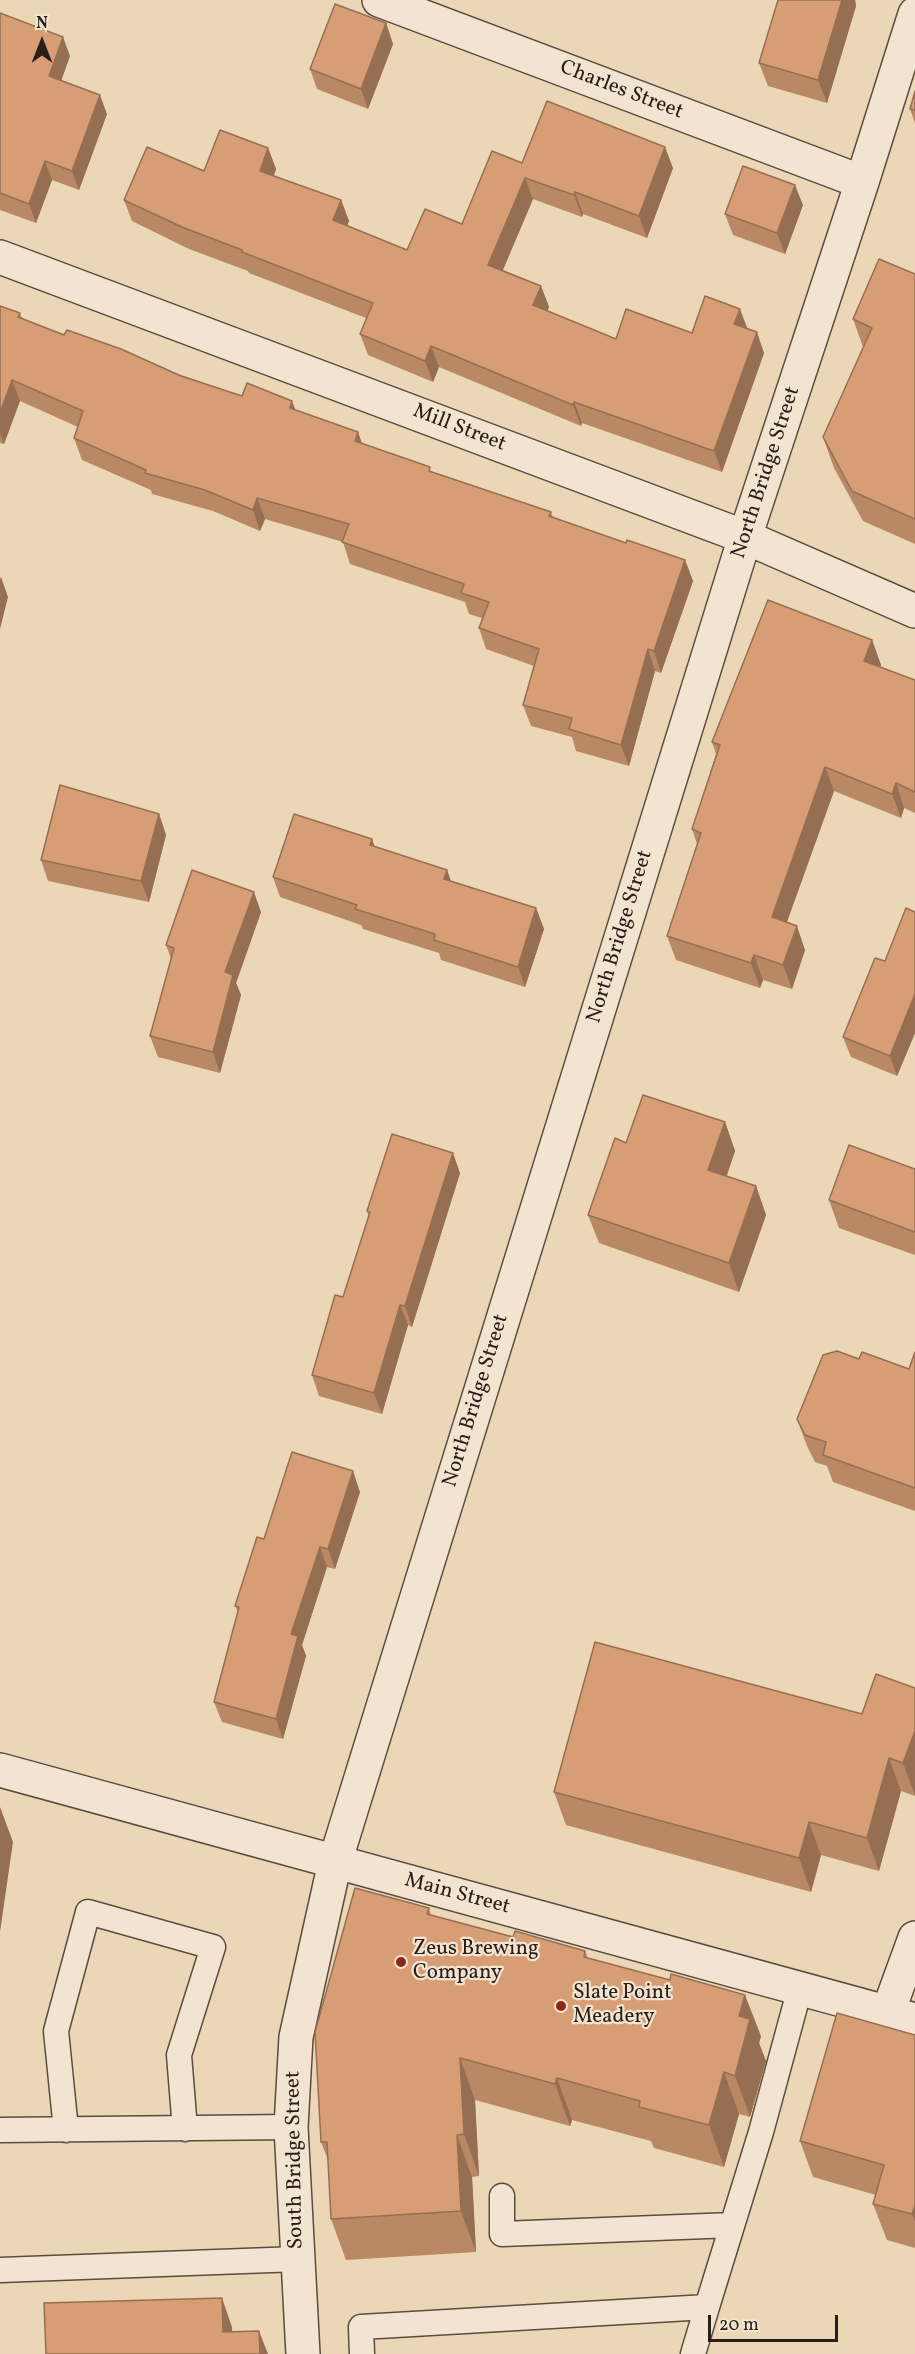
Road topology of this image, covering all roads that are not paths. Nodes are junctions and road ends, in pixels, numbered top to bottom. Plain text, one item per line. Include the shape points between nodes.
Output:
1 (379, 0) edge
2 (915, 14) edge
3 (862, 182) junction
4 (0, 257) edge
5 (745, 537) junction
6 (915, 611) edge
7 (0, 1770) edge
8 (335, 1862) junction
9 (915, 1938) edge
10 (800, 1988) junction
11 (902, 2016) edge
12 (291, 2127) junction
13 (185, 2129) junction
14 (0, 2130) edge
15 (66, 2130) junction
16 (502, 2196) dead end
17 (732, 2225) junction
18 (298, 2259) junction
19 (0, 2270) edge
20 (707, 2307) junction
21 (303, 2354) edge
22 (362, 2354) edge
23 (693, 2354) edge

1 - 3 street, Charles Street
2 - 3 street, North Bridge Street
3 - 5 street, North Bridge Street
4 - 5 street, Mill Street
5 - 6 street, Mill Street
5 - 8 street, North Bridge Street
7 - 8 street, Main Street
8 - 10 street, Main Street
8 - 12 street, South Bridge Street via 296,2037
9 - 11 street
10 - 11 street, Main Street
10 - 17 lane
12 - 13 lane
12 - 18 street, South Bridge Street
13 - 15 lane
13 - 15 lane via 179,2055 213,1947 87,1912 56,2031
14 - 15 lane
16 - 17 lane via 502,2234
17 - 20 lane
18 - 19 lane
18 - 21 street, South Bridge Street
20 - 22 lane via 361,2327
20 - 23 lane

